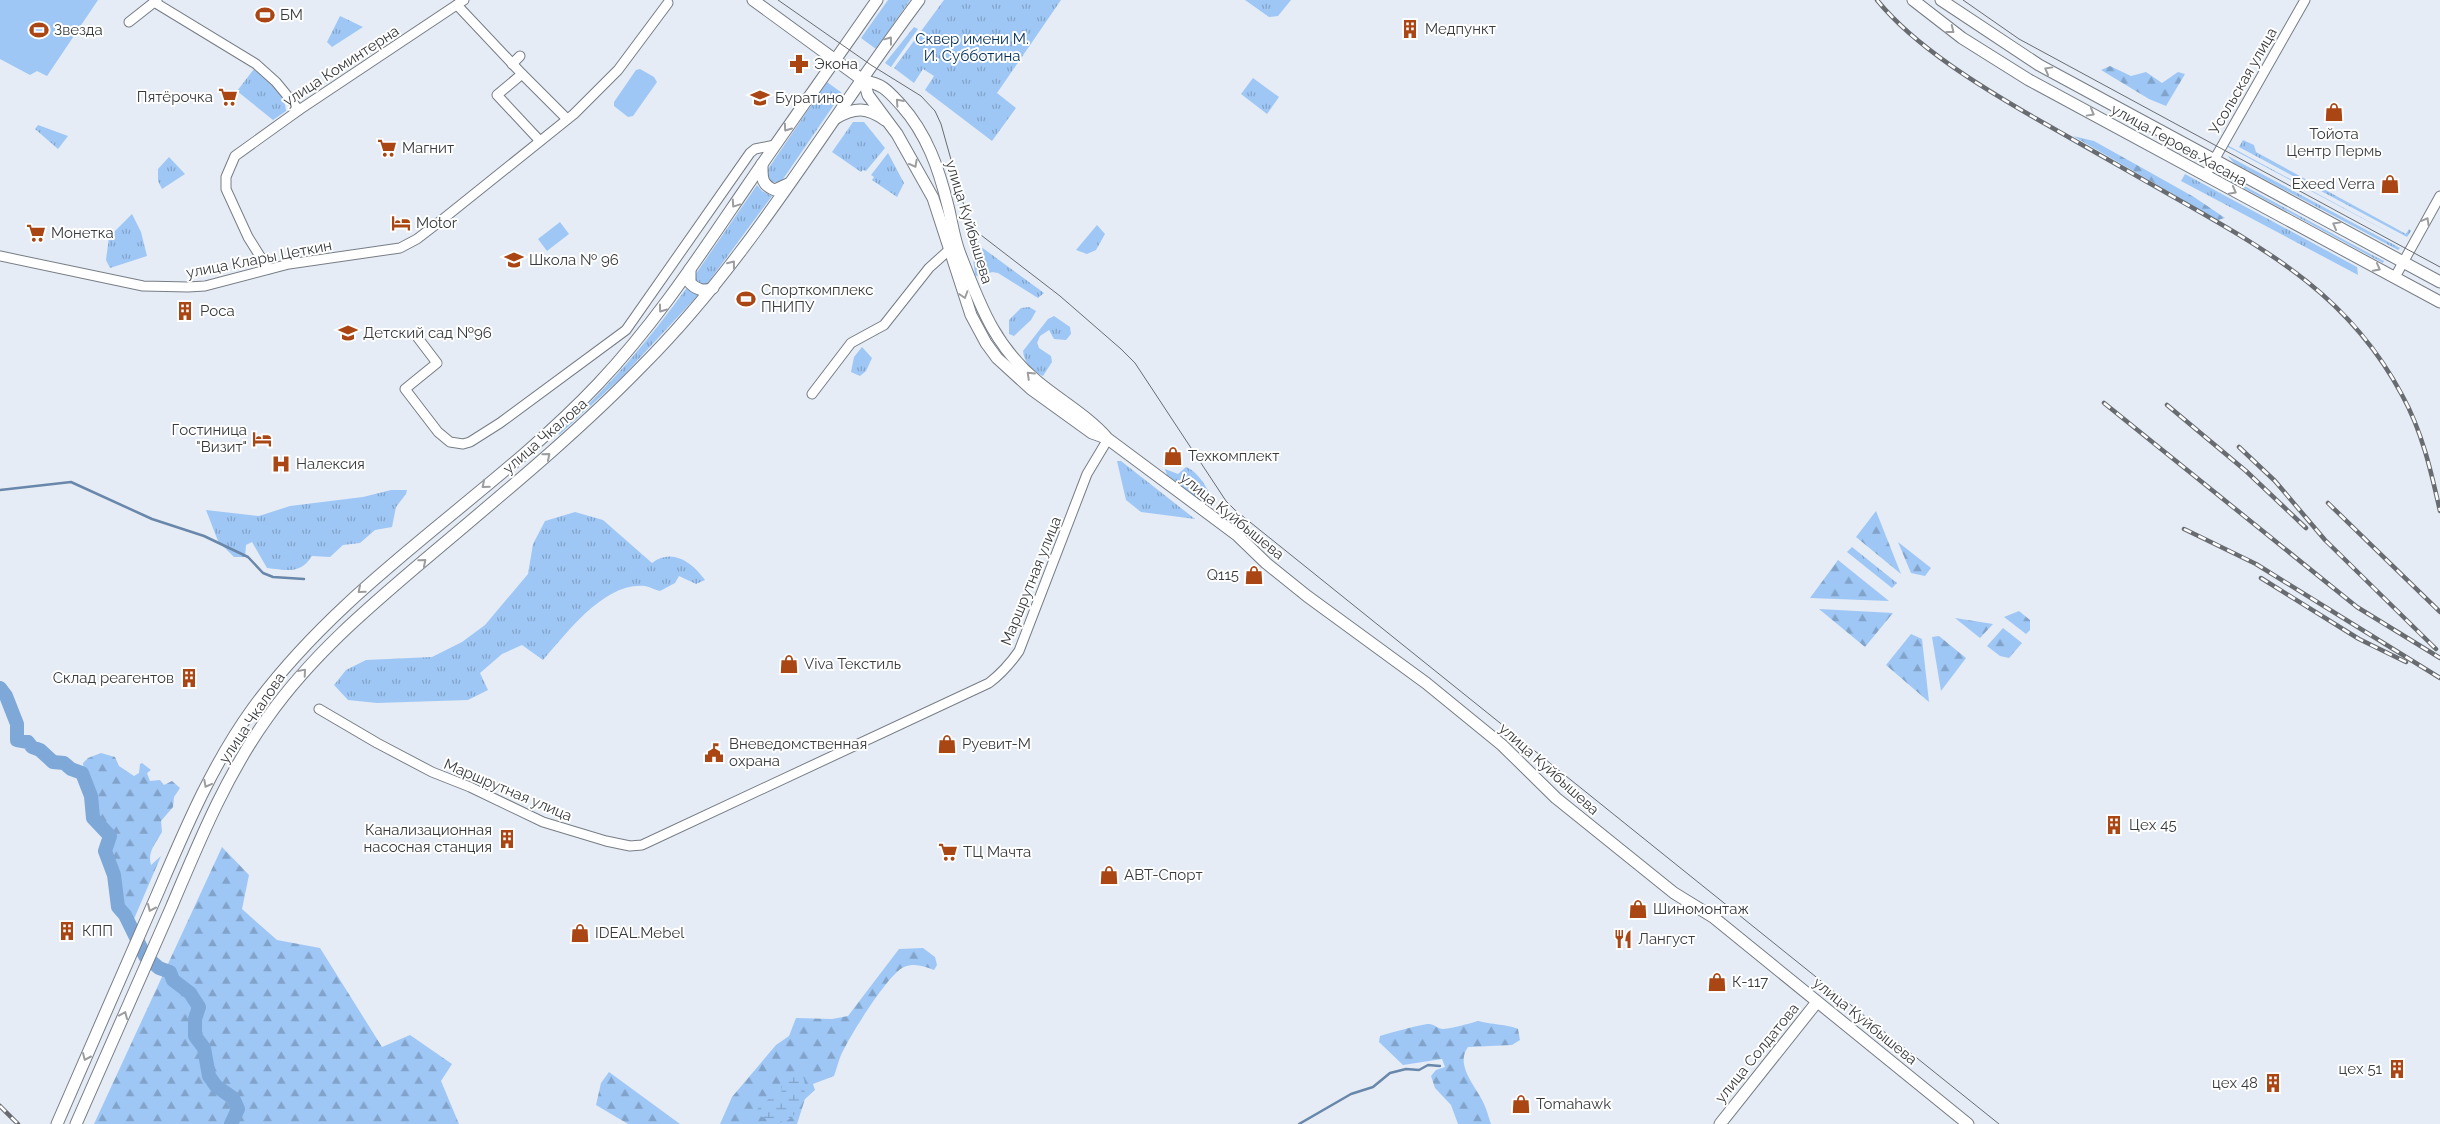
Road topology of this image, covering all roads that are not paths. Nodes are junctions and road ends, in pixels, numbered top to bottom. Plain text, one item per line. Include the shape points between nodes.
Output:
1 (753, 0) edge
2 (877, 0) edge
3 (919, 0) edge
4 (1913, 0) edge
5 (1941, 0) edge
6 (2305, 0) edge
7 (155, 1) edge
8 (460, 3) edge
9 (668, 3) dead end
10 (129, 22) dead end
11 (520, 56) dead end
12 (835, 60) junction
13 (512, 64) junction
14 (522, 74) junction
15 (862, 80) junction
16 (299, 110) junction
17 (567, 119) junction
18 (833, 120) junction
19 (889, 122) junction
20 (540, 142) junction
21 (775, 145) junction
22 (2214, 159) junction
23 (762, 164) junction
24 (2205, 176) junction
25 (789, 184) junction
26 (2440, 196) edge
27 (950, 248) junction
28 (0, 256) edge
29 (2403, 262) junction
30 (268, 269) junction
31 (690, 269) junction
32 (2395, 277) junction
33 (2440, 282) edge
34 (713, 288) junction
35 (2440, 302) edge
36 (626, 330) junction
37 (418, 338) dead end
38 (631, 348) junction
39 (812, 394) dead end
40 (1108, 439) junction
41 (319, 709) dead end
42 (1818, 1002) junction
43 (57, 1124) edge
44 (76, 1124) edge
45 (1720, 1124) edge
46 (1968, 1124) edge

1 - 12 main road, улица Куйбышева
2 - 12 main road, улица Чкалова
15 -> 3 main road, улица Чкалова
4 -> 24 main road, улица Героев Хасана via 1995,59
22 -> 5 main road, улица Героев Хасана via 2039,65
6 - 22 street, Усольская улица
7 - 10 street
7 - 16 street via 256,64
8 - 13 street
8 - 16 street, улица Коминтерна
9 - 17 street, улица Клары Цеткин via 618,70
11 - 13 street
12 - 15 main road, улица Куйбышева
12 -> 21 main road, улица Чкалова
13 - 14 street
14 - 17 street
14 - 20 street via 497,95
15 - 18 main road, улица Чкалова
15 - 19 main road, улица Куйбышева via 868,95
40 -> 15 main road, улица Куйбышева via 1097,426 1037,381 995,336 958,250 942,183 925,139 888,91 879,84
16 - 30 street, улица Коминтерна via 235,156 226,177 226,189 248,237
17 - 20 street, улица Клары Цеткин
18 - 19 main road via 863,108
18 - 25 main road, улица Чкалова
19 -> 27 main road, улица Куйбышева via 933,198
20 - 30 street, улица Клары Цеткин via 444,219 400,248
21 - 23 main road, улица Чкалова
21 - 36 street via 755,149
22 - 24 street, Усольская улица
29 -> 22 main road, улица Героев Хасана
23 - 25 main road via 762,181 768,188 775,190
23 -> 31 main road, улица Чкалова
24 -> 32 main road, улица Героев Хасана
34 -> 25 main road, улица Чкалова
29 -> 26 street
27 - 39 street via 929,268 884,325 851,343
27 -> 40 main road, улица Куйбышева via 971,315 997,358 1092,433
28 - 30 street, улица Клары Цеткин via 143,286 205,286
29 - 32 street
29 - 33 main road, улица Героев Хасана
31 - 34 main road via 690,283 705,291
31 -> 38 main road, улица Чкалова
32 - 35 main road, улица Героев Хасана
44 -> 34 main road, улица Чкалова via 212,813 243,754 288,690 358,617 565,441 648,361
36 - 37 street via 500,423 463,444 445,439 405,389 437,363
36 - 38 street
38 -> 43 main road, улица Чкалова via 554,426 346,603 298,651 251,711 195,806
40 - 41 street, Маршрутная улица via 1087,474 1019,651 997,677 642,845 630,846 577,834 532,817 424,769
40 - 42 main road, улица Куйбышева via 1237,535 1308,596 1426,683 1502,746 1556,798 1674,893 1713,917
42 - 45 main road, улица Солдатова
42 - 46 main road, улица Куйбышева

